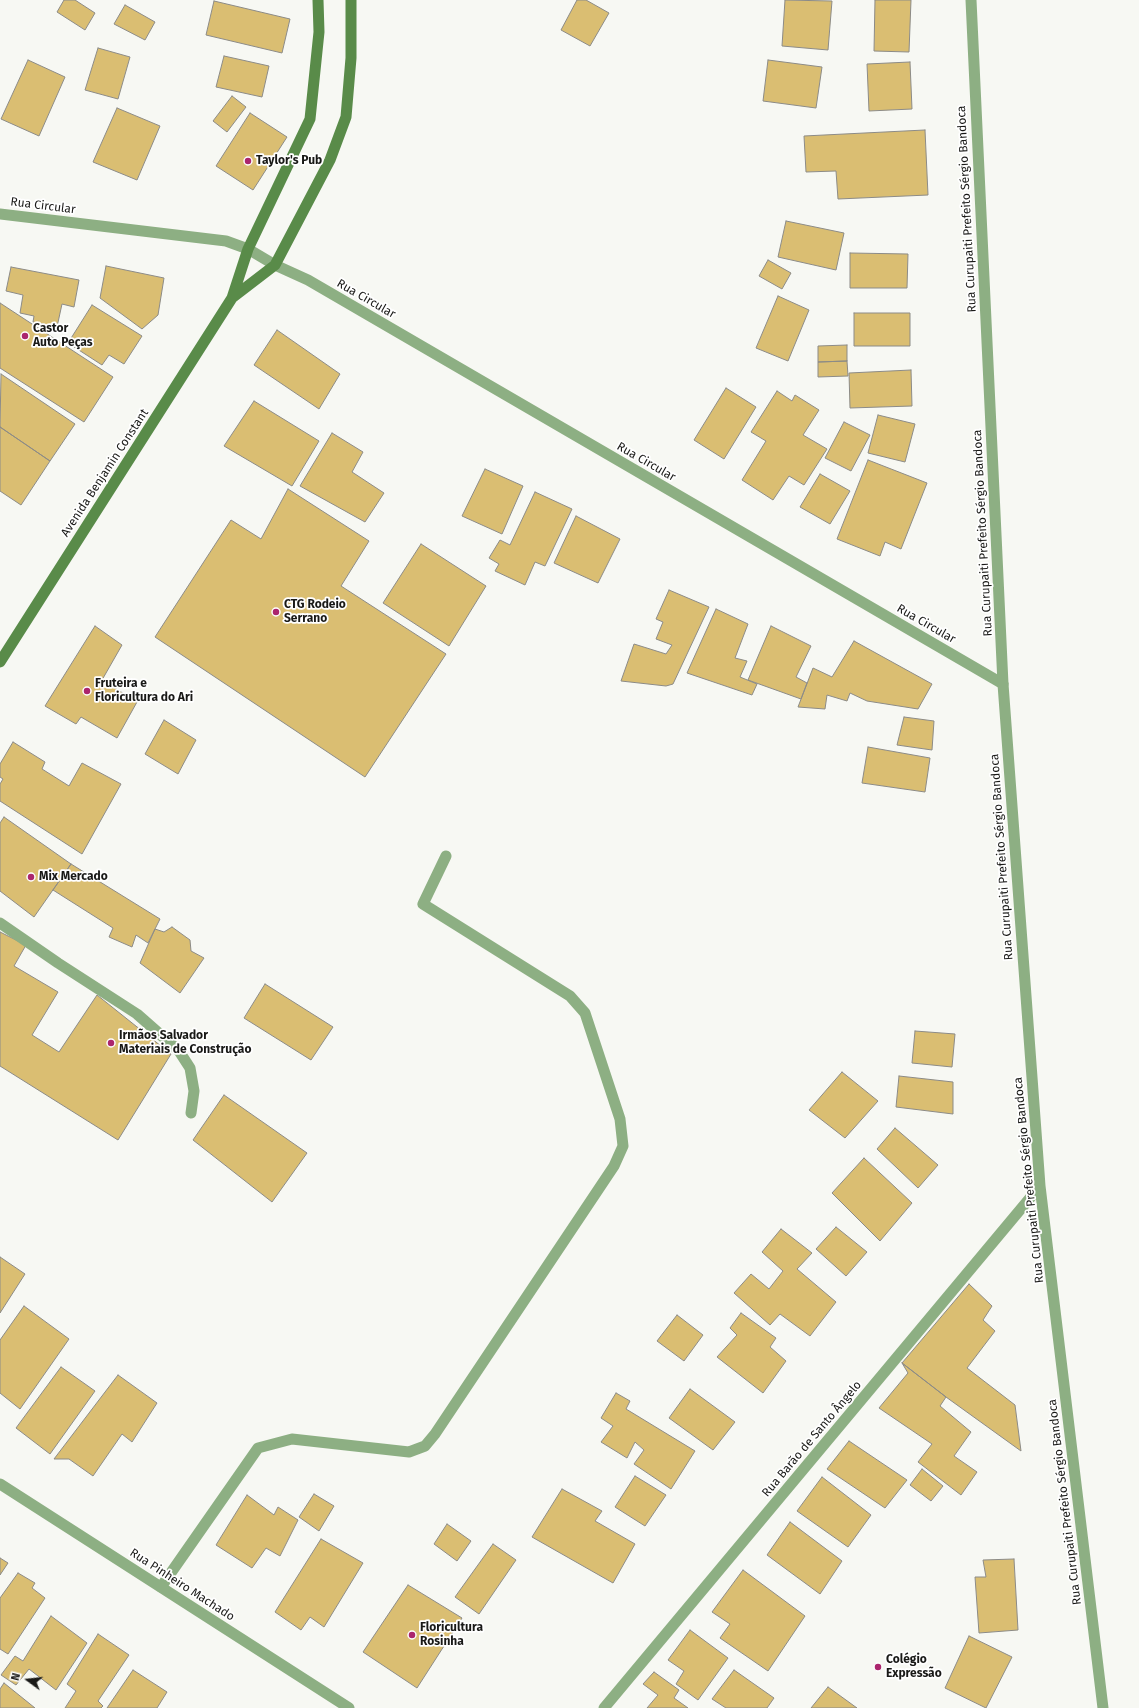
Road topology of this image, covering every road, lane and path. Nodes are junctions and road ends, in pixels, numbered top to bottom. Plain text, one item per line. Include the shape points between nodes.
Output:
1 (318, 0) edge
2 (351, 0) edge
3 (971, 0) edge
4 (0, 214) edge
5 (248, 249) junction
6 (275, 265) junction
7 (232, 298) junction
8 (0, 662) edge
9 (1003, 684) junction
10 (446, 856) dead end
11 (0, 923) edge
12 (191, 1113) dead end
13 (1040, 1186) junction
14 (0, 1484) edge
15 (160, 1587) junction
16 (349, 1708) edge
17 (604, 1708) edge
18 (1103, 1708) edge

1 - 5 main road, Avenida Benjamin Constant via 319,32 310,120
2 - 6 main road, Avenida Benjamin Constant via 351,58 346,117 330,160
3 - 9 street, Rua Curupaiti Prefeito Sérgio Bandoca
4 - 5 street, Rua Circular via 226,241
5 - 6 street, Rua Circular
5 - 7 main road, Avenida Benjamin Constant
6 - 7 main road, Avenida Benjamin Constant
6 - 9 street, Rua Circular via 308,280
7 - 8 main road, Avenida Benjamin Constant
9 - 13 street, Rua Curupaiti Prefeito Sérgio Bandoca
10 - 15 street via 423,904 570,996 585,1013 620,1119 623,1146 614,1166 425,1446 409,1452 292,1439 258,1448
11 - 12 street via 137,1014 179,1051 190,1068 194,1091
13 - 17 street, Rua Barão de Santo Ângelo
13 - 18 street, Rua Curupaiti Prefeito Sérgio Bandoca
14 - 15 street, Rua Pinheiro Machado
15 - 16 street, Rua Pinheiro Machado

